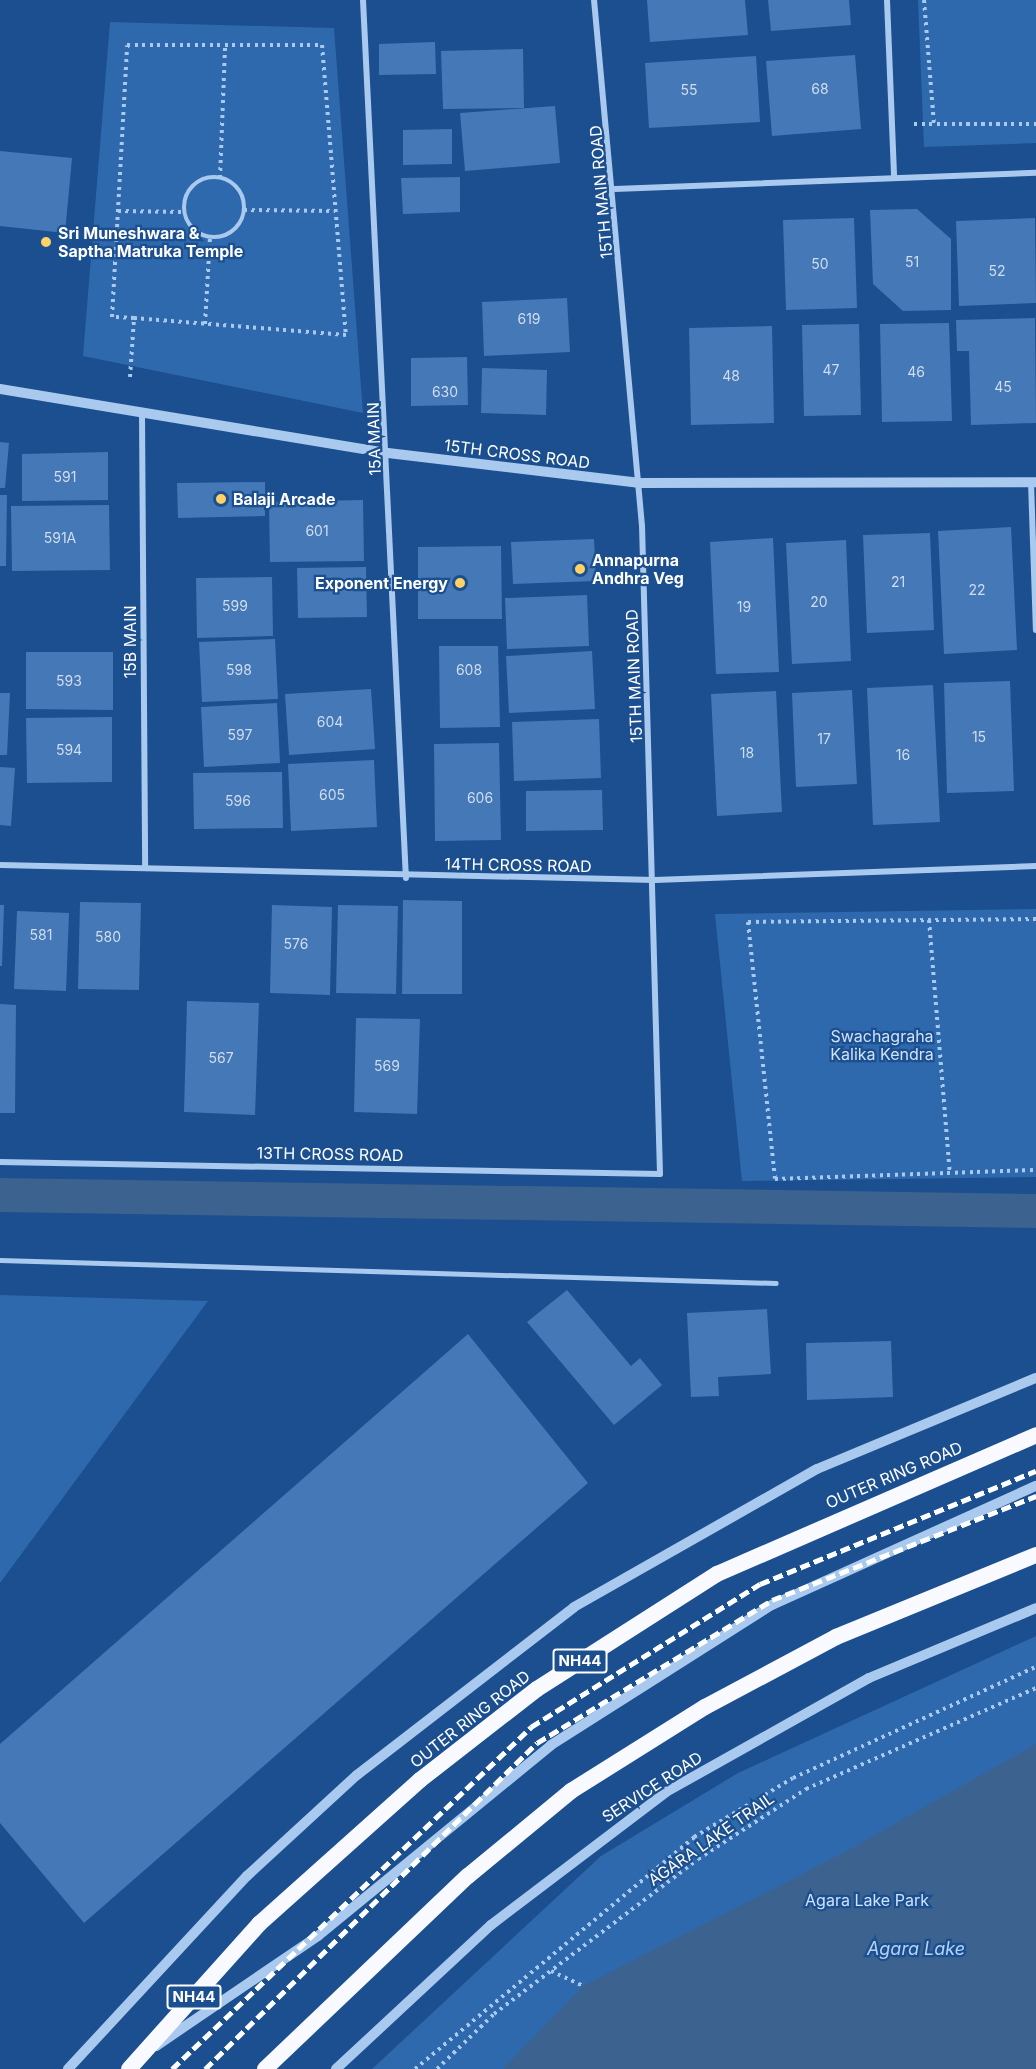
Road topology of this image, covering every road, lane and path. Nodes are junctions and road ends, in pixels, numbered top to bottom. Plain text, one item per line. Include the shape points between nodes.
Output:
1 (363, 0) edge
2 (594, 0) edge
3 (887, 0) edge
4 (924, 0) edge
5 (225, 45) junction
6 (1036, 124) edge
7 (1036, 174) edge
8 (220, 178) junction
9 (894, 178) junction
10 (615, 189) junction
11 (244, 210) junction
12 (118, 211) junction
13 (335, 211) junction
14 (184, 212) junction
15 (210, 236) junction
16 (134, 318) junction
17 (205, 324) junction
18 (130, 377) dead end
19 (0, 388) edge
20 (142, 415) junction
21 (388, 453) junction
22 (1033, 482) edge
23 (638, 483) junction
24 (1036, 630) edge
25 (0, 865) edge
26 (1036, 866) edge
27 (145, 868) junction
28 (406, 878) junction
29 (655, 880) junction
30 (1036, 919) edge
31 (929, 920) junction
32 (0, 1162) edge
33 (1036, 1170) edge
34 (950, 1173) junction
35 (660, 1174) joint
36 (0, 1260) edge
37 (776, 1283) dead end
38 (1036, 1378) edge
39 (1036, 1435) edge
40 (1036, 1486) edge
41 (1036, 1555) edge
42 (1036, 1608) edge
43 (1036, 1667) edge
44 (1036, 1688) edge
45 (551, 1971) junction
46 (583, 1986) dead end
47 (141, 2057) junction
48 (68, 2069) edge
49 (129, 2069) edge
50 (265, 2069) edge
51 (336, 2069) edge
52 (415, 2069) edge
53 (437, 2069) edge

1 - 21 street, 15A MAIN
2 - 10 street, 15TH MAIN ROAD
3 - 9 street
4 - 6 path via 934,125
5 - 8 path
5 - 12 path via 128,45
5 - 13 path via 322,45
7 - 9 street
8 - 11 path via 239,191
8 - 14 path via 197,183
9 - 10 street
10 - 23 street, 15TH MAIN ROAD
11 - 13 path
11 - 15 path via 232,230
12 - 14 path
12 - 16 path via 112,317
13 - 17 path via 346,335
14 - 15 path via 195,230
15 - 17 path
16 - 17 path
16 - 18 path
19 - 20 street, 15TH CROSS ROAD
20 - 21 street, 15TH CROSS ROAD
20 - 27 street, 15B MAIN
21 - 23 street, 15TH CROSS ROAD
21 - 28 street, 15A MAIN
22 - 23 street, 15TH CROSS ROAD
22 - 24 street
23 - 29 street, 15TH MAIN ROAD
25 - 27 street, 14TH CROSS ROAD
26 - 29 street, 14TH CROSS ROAD
27 - 28 street, 14TH CROSS ROAD
28 - 29 street, 14TH CROSS ROAD
29 - 35 street, 15TH MAIN ROAD
30 - 31 path
31 - 34 path
31 - 34 path via 748,922 775,1179
32 - 35 street, 13TH CROSS ROAD
33 - 34 path
36 - 37 lane
38 - 48 street via 817,1469 574,1607 357,1775 247,1876
39 - 47 highway, OUTER RING ROAD / NH44 via 717,1574 537,1689 420,1780 259,1924
40 - 47 street via 772,1605 551,1745 318,1936
41 - 50 highway via 836,1637 705,1707 571,1791 468,1876
42 - 51 street, SERVICE ROAD via 869,1678 666,1792 491,1926
43 - 52 path via 793,1778 694,1837
44 - 45 path, AGARA LAKE TRAIL via 806,1789 698,1859
45 - 46 path
45 - 53 path, AGARA LAKE TRAIL via 494,2014
47 - 49 highway, OUTER RING ROAD / NH44

